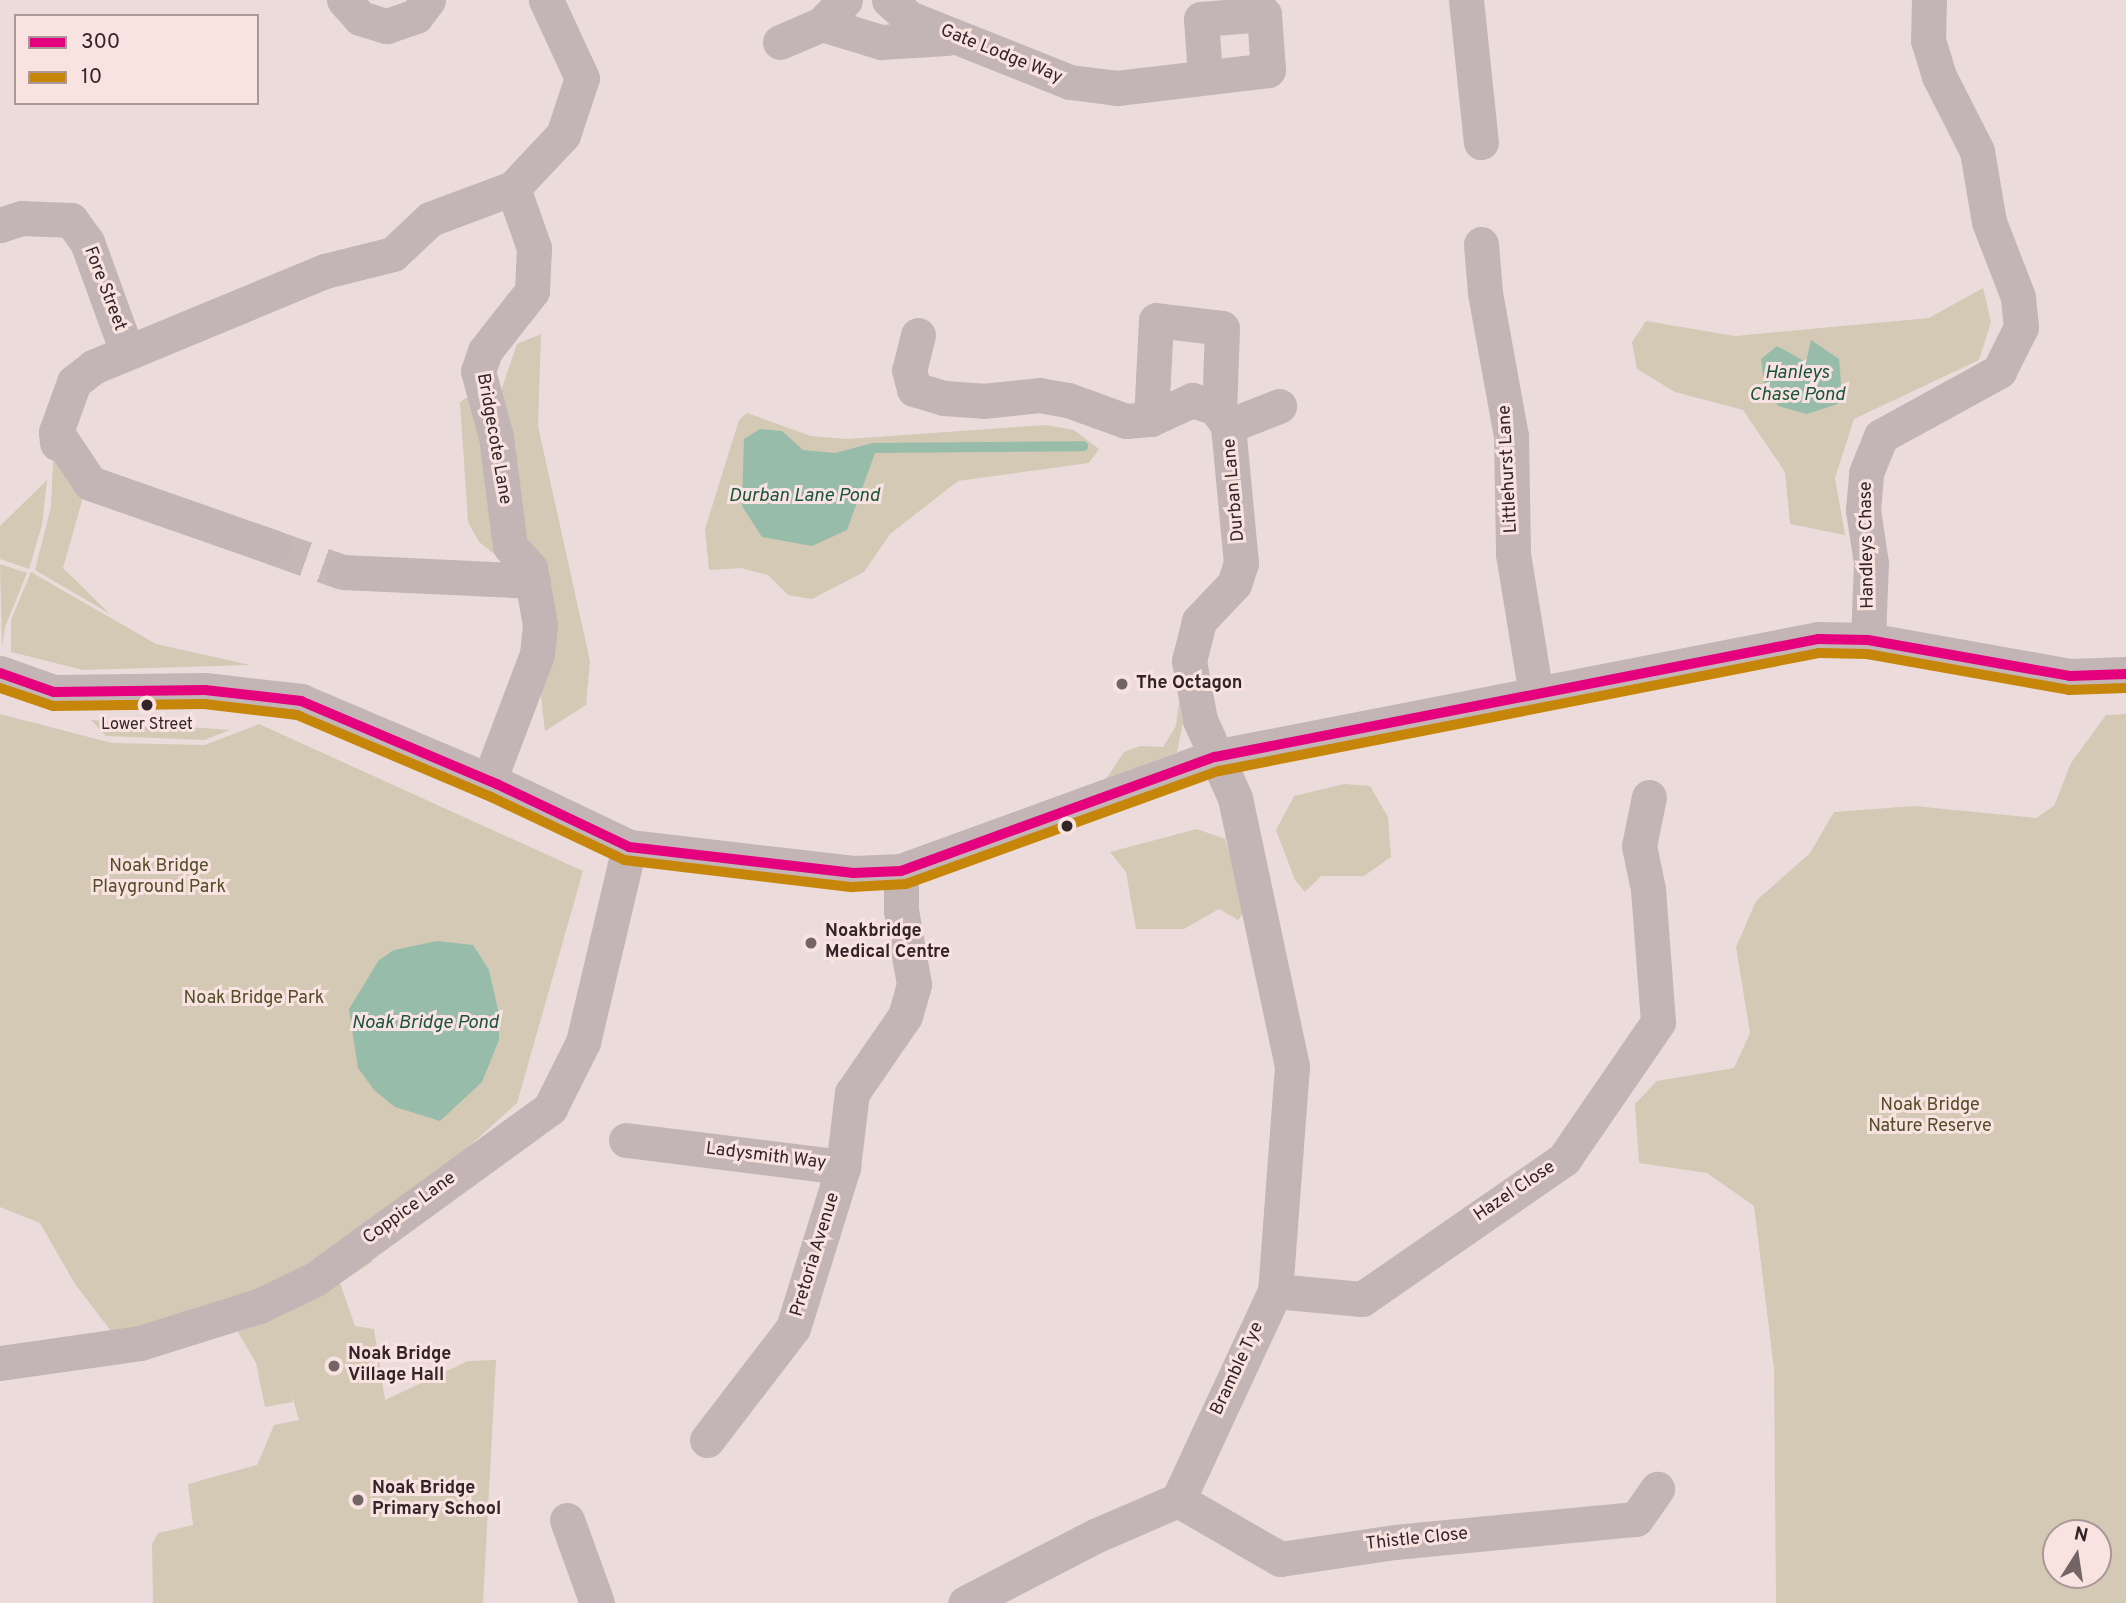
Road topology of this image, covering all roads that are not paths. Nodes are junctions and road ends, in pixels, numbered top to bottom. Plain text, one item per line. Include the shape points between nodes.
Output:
1 (344, 0) edge
2 (428, 0) edge
3 (545, 0) edge
4 (889, 0) edge
5 (1466, 0) edge
6 (1929, 0) edge
7 (1200, 10) edge
8 (833, 12) edge
9 (954, 37) junction
10 (780, 42) dead end
11 (1205, 75) junction
12 (1481, 142) dead end
13 (513, 188) junction
14 (0, 225) edge
15 (1481, 244) dead end
16 (918, 335) dead end
17 (126, 349) junction
18 (1279, 406) dead end
19 (1151, 419) junction
20 (1224, 419) junction
21 (273, 547) tunnel mouth
22 (343, 572) tunnel mouth
23 (533, 581) junction
24 (1868, 640) junction
25 (2126, 674) edge
26 (2, 678) edge
27 (1536, 695) junction
28 (1215, 757) junction
29 (489, 781) junction
30 (1649, 797) dead end
31 (629, 847) junction
32 (901, 871) junction
33 (626, 1140) dead end
34 (844, 1167) junction
35 (1275, 1291) junction
36 (0, 1363) edge
37 (707, 1440) dead end
38 (1657, 1489) dead end
39 (1178, 1500) junction
40 (567, 1520) dead end
41 (597, 1603) edge
42 (965, 1603) edge

1 - 2 street via 359,18 387,26 415,16
3 - 13 street via 582,78 563,135
4 - 9 street, Gate Lodge Way via 909,18
5 - 12 street
6 - 24 street, Handleys Chase via 1928,41 1939,76 1977,151 1989,222 2018,297 2021,327 1999,371 1881,436 1866,473 1863,510 1871,563
7 - 11 street
7 - 11 street, Gate Lodge Way via 1264,14 1268,70
8 - 9 street via 881,42
8 - 10 street
9 - 11 street, Gate Lodge Way via 1070,82 1117,88
13 - 17 street via 430,219 393,254 325,271
13 - 23 street, Bridgecote Lane via 534,248 531,291 519,313 485,351 478,371 496,438 510,546 530,568
14 - 17 street, Fore Street via 22,218 71,220 93,255
15 - 27 street, Littlehurst Lane via 1485,293 1511,436 1513,554
16 - 19 street via 909,370 914,389 944,398 983,401 1039,395 1069,400 1126,421
17 - 21 street via 74,383 57,437 90,483
18 - 20 street
19 - 20 street via 1192,400
19 - 20 street, Durban Lane via 1156,320 1222,328
20 - 28 street, Durban Lane via 1241,563 1234,584 1199,621 1189,661 1200,720
22 - 23 street
23 - 29 street, Bridgecote Lane via 540,625 537,654
24 - 25 street via 2070,676
24 - 27 street via 1818,639
26 - 29 street via 54,692 205,690 301,701
27 - 28 street
28 - 32 street
28 - 35 street, Bramble Tye via 1235,798 1292,1066
29 - 31 street
30 - 35 street, Hazel Close via 1639,846 1648,889 1658,1022 1564,1159 1362,1299
31 - 32 street via 804,870
31 - 36 street, Coppice Lane via 587,1030 550,1108 315,1279 260,1306 140,1343
32 - 34 street, Ladysmith Way via 901,910 914,984 905,1016 852,1093
33 - 34 street, Ladysmith Way
34 - 37 street, Pretoria Avenue via 793,1328
35 - 39 street, Bramble Tye
38 - 39 street, Thistle Close via 1636,1519 1395,1542 1280,1559
39 - 42 street
40 - 41 street

